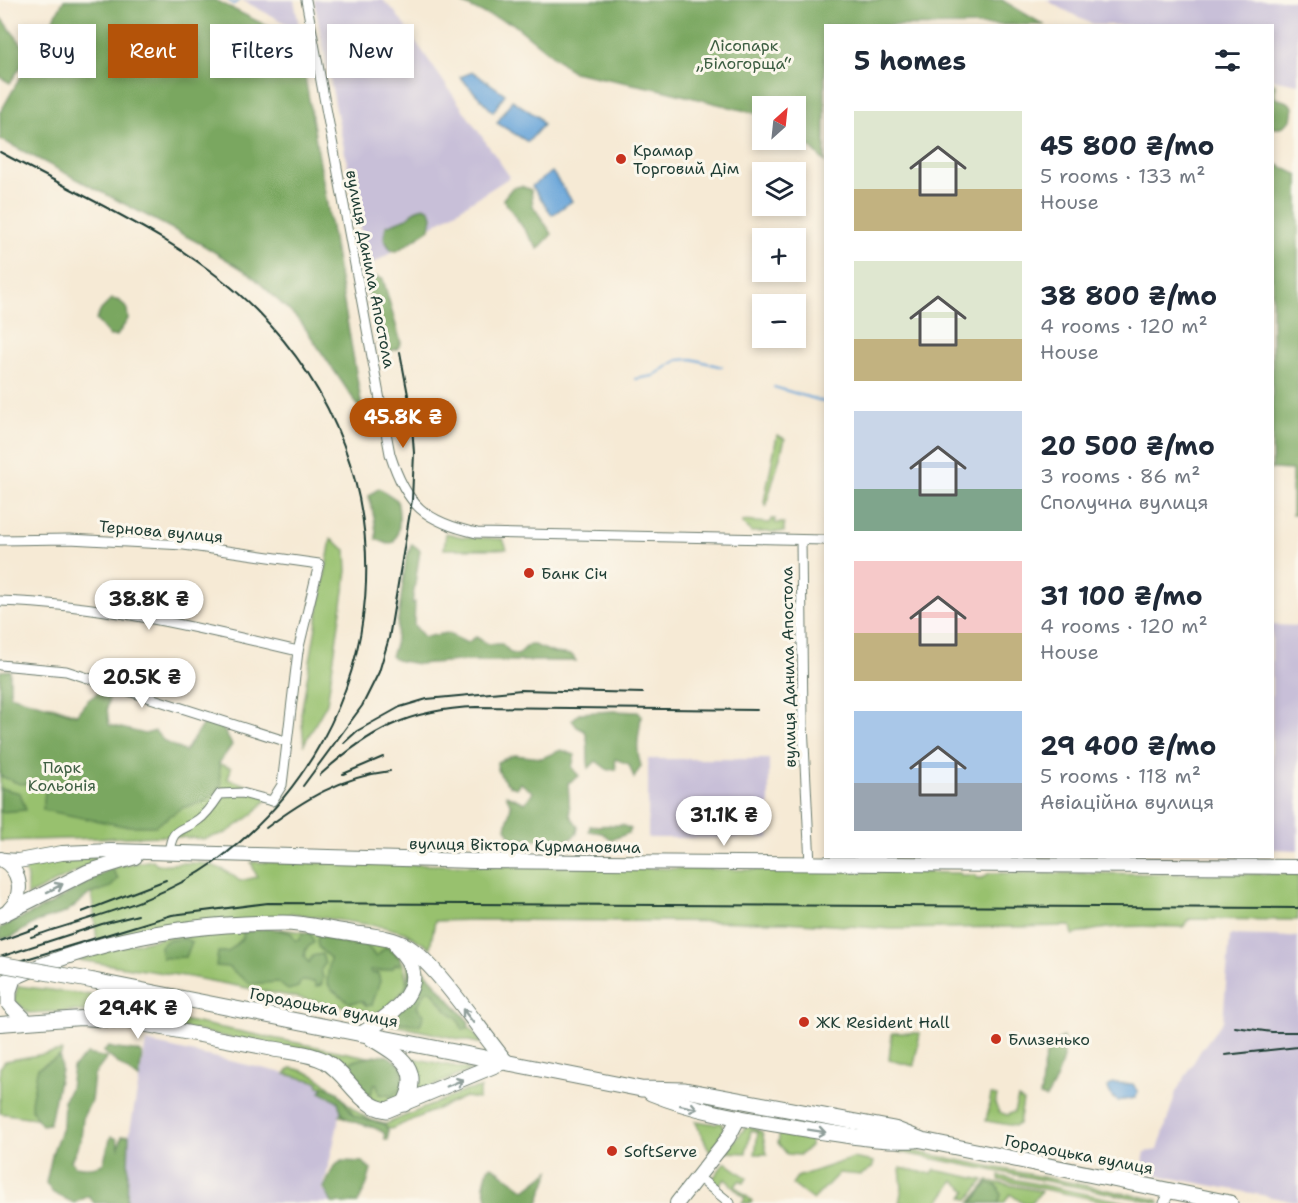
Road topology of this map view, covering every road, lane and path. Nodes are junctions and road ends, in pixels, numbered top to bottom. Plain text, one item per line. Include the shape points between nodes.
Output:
1 (306, 0) edge
2 (0, 540) edge
3 (801, 540) junction
4 (824, 540) edge
5 (0, 602) edge
6 (298, 651) junction
7 (0, 665) edge
8 (285, 741) junction
9 (151, 853) junction
10 (169, 853) junction
11 (2, 859) edge
12 (1157, 862) edge
13 (810, 864) junction
14 (1298, 867) edge
15 (1, 916) edge
16 (388, 939) junction
17 (0, 964) edge
18 (15, 976) junction
19 (0, 984) edge
20 (26, 1021) junction
21 (0, 1024) edge
22 (363, 1033) junction
23 (274, 1049) joint
24 (505, 1061) junction
25 (641, 1089) junction
26 (722, 1098) junction
27 (404, 1104) junction
28 (767, 1106) junction
29 (802, 1113) junction
30 (739, 1117) junction
31 (778, 1125) junction
32 (922, 1140) junction
33 (698, 1177) junction
34 (1167, 1197) edge
35 (678, 1203) edge
36 (730, 1203) edge
37 (1230, 1203) edge

1 - 3 street, вулиця Данила Апостола via 390,454 406,494 436,520 477,533
2 - 6 street, Тернова вулиця via 184,545 319,564
3 - 4 street, вулиця Данила Апостола
3 - 13 street, вулиця Данила Апостола via 803,724
5 - 6 street via 163,619
6 - 8 street
7 - 8 street via 66,670
8 - 10 street via 283,780 272,801 243,793 220,794 199,820 178,830 171,839
9 - 10 street, вулиця Віктора Курмановича
9 - 11 street, вулиця Віктора Курмановича
15 -> 9 street via 87,873
10 - 13 street, вулиця Віктора Курмановича
11 - 15 street via 16,873 19,891 12,908
12 - 13 street, вулиця Віктора Курмановича
12 - 14 street, вулиця Віктора Курмановича
16 - 18 main road via 284,923 150,933 98,946
16 - 22 main road via 409,962 411,988 400,1006
24 -> 16 main road via 426,962
17 - 22 main road, Городоцька вулиця, bridge
18 - 19 main road
18 - 20 main road via 9,1004
20 - 21 street
20 - 23 street via 126,1021
22 - 24 main road, Городоцька вулиця
22 - 27 main road via 397,1054 410,1069 411,1087
23 - 27 main road via 326,1062 373,1107 387,1110
24 - 25 main road, Городоцька вулиця
27 -> 24 main road
25 - 26 main road, Городоцька вулиця via 685,1090
25 -> 30 main road, Городоцька вулиця via 681,1105
26 - 28 main road, Городоцька вулиця
26 - 30 main road
28 - 29 main road, Городоцька вулиця
28 - 30 main road
29 - 31 main road
29 - 32 main road, Городоцька вулиця via 894,1129
30 - 31 main road, Городоцька вулиця
30 - 33 street
31 -> 32 main road, Городоцька вулиця via 893,1142
32 - 34 main road, Городоцька вулиця
33 - 35 street
33 - 36 street
34 - 37 main road, Городоцька вулиця

